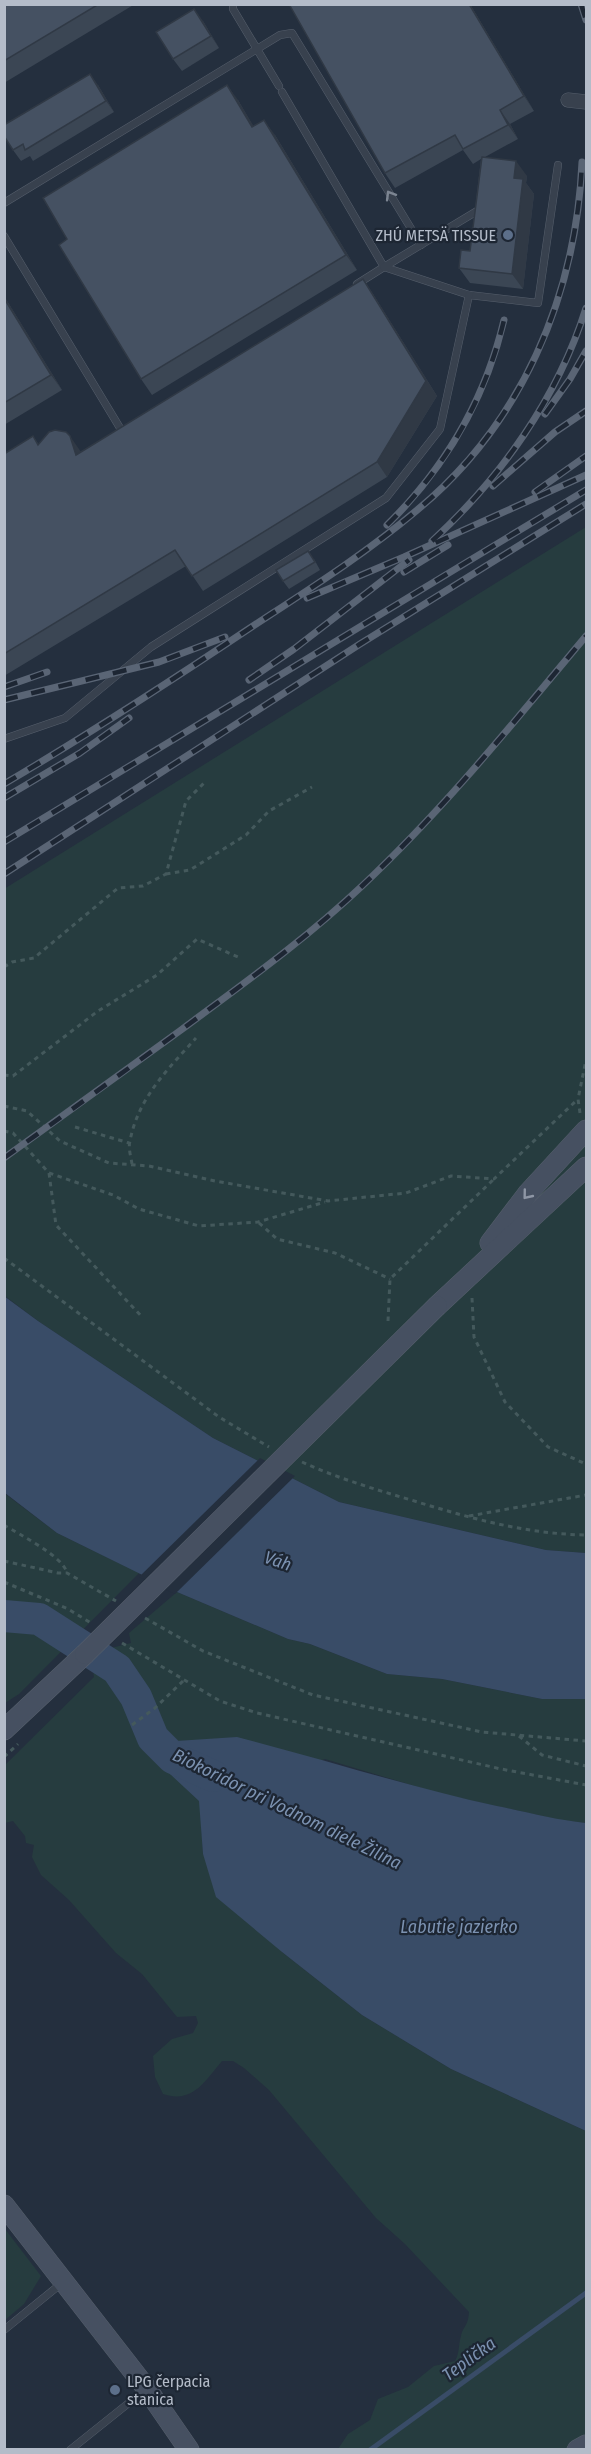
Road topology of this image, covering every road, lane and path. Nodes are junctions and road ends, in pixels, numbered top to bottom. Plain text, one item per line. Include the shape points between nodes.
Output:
1 (233, 4) edge
2 (257, 49) junction
3 (568, 100) dead end
4 (586, 102) edge
5 (558, 165) dead end
6 (4, 203) edge
7 (482, 208) edge
8 (4, 236) edge
9 (421, 245) junction
10 (384, 267) junction
11 (354, 286) edge
12 (469, 295) junction
13 (133, 426) edge
14 (4, 739) edge
15 (206, 781) dead end
16 (312, 787) dead end
17 (166, 874) junction
18 (238, 957) dead end
19 (4, 967) edge
20 (196, 1038) dead end
21 (586, 1060) edge
22 (4, 1075) edge
23 (578, 1099) junction
24 (4, 1106) edge
25 (583, 1122) edge
26 (75, 1127) dead end
27 (4, 1131) edge
28 (129, 1143) junction
29 (132, 1164) junction
30 (586, 1167) edge
31 (49, 1173) junction
32 (494, 1179) junction
33 (328, 1201) junction
34 (258, 1222) junction
35 (4, 1257) edge
36 (390, 1279) junction
37 (465, 1292) junction
38 (143, 1318) dead end
39 (388, 1321) dead end
40 (273, 1450) dead end
41 (292, 1458) dead end
42 (586, 1464) edge
43 (586, 1495) edge
44 (467, 1516) junction
45 (4, 1525) edge
46 (586, 1535) edge
47 (4, 1561) edge
48 (67, 1573) junction
49 (4, 1582) edge
50 (125, 1606) dead end
51 (145, 1617) dead end
52 (97, 1627) dead end
53 (116, 1639) dead end
54 (183, 1681) junction
55 (132, 1725) dead end
56 (4, 1730) edge
57 (519, 1736) junction
58 (586, 1741) edge
59 (586, 1766) edge
60 (586, 1785) edge
61 (4, 2205) edge
62 (64, 2282) junction
63 (4, 2330) edge
64 (147, 2389) junction
65 (586, 2445) edge
66 (70, 2450) edge
67 (189, 2450) edge
68 (577, 2450) edge

1 - 2 lane
2 - 6 lane
9 -> 2 lane via 292,33 280,35
2 - 10 lane
3 - 4 street
5 - 12 lane via 537,303
7 - 9 lane
8 - 13 lane via 123,432
9 - 10 lane
10 - 11 lane
10 - 12 lane
12 - 14 lane via 440,429 386,498 151,647 65,718
15 - 17 path via 186,801
16 - 17 path via 269,811 246,835 190,870
17 - 19 path via 143,886 118,888 34,958
18 - 22 path via 197,939 157,975 98,1011 13,1076
20 - 28 path via 143,1101
21 - 23 path
23 - 25 path
23 - 32 path
24 - 29 path via 27,1111 60,1141 110,1163
25 -> 37 main road via 528,1193
26 - 28 path
27 - 31 path via 13,1132
28 - 29 path
29 - 33 path
30 - 37 main road
31 - 34 path via 113,1195 138,1209 199,1226
31 - 38 path via 56,1225
32 - 33 path via 451,1176 406,1193
32 - 36 path
33 - 34 path
34 - 36 path via 277,1239 334,1253
35 - 40 path via 219,1417
36 - 39 path
37 - 42 path via 474,1337 505,1402 548,1447
37 - 56 main road, bridge via 437,1306
41 - 44 path
43 - 44 path
44 - 46 path via 502,1526
45 - 48 path via 54,1556
47 - 48 path
48 - 50 path
49 - 52 path via 68,1609
51 - 57 path via 203,1651 313,1695 482,1732
53 - 54 path
54 - 55 path
54 - 60 path via 220,1701 257,1713
57 - 58 path
57 - 59 path via 542,1755
61 - 62 main road
62 - 63 lane
62 - 64 main road
64 - 66 lane
64 - 67 main road
65 - 68 main road

